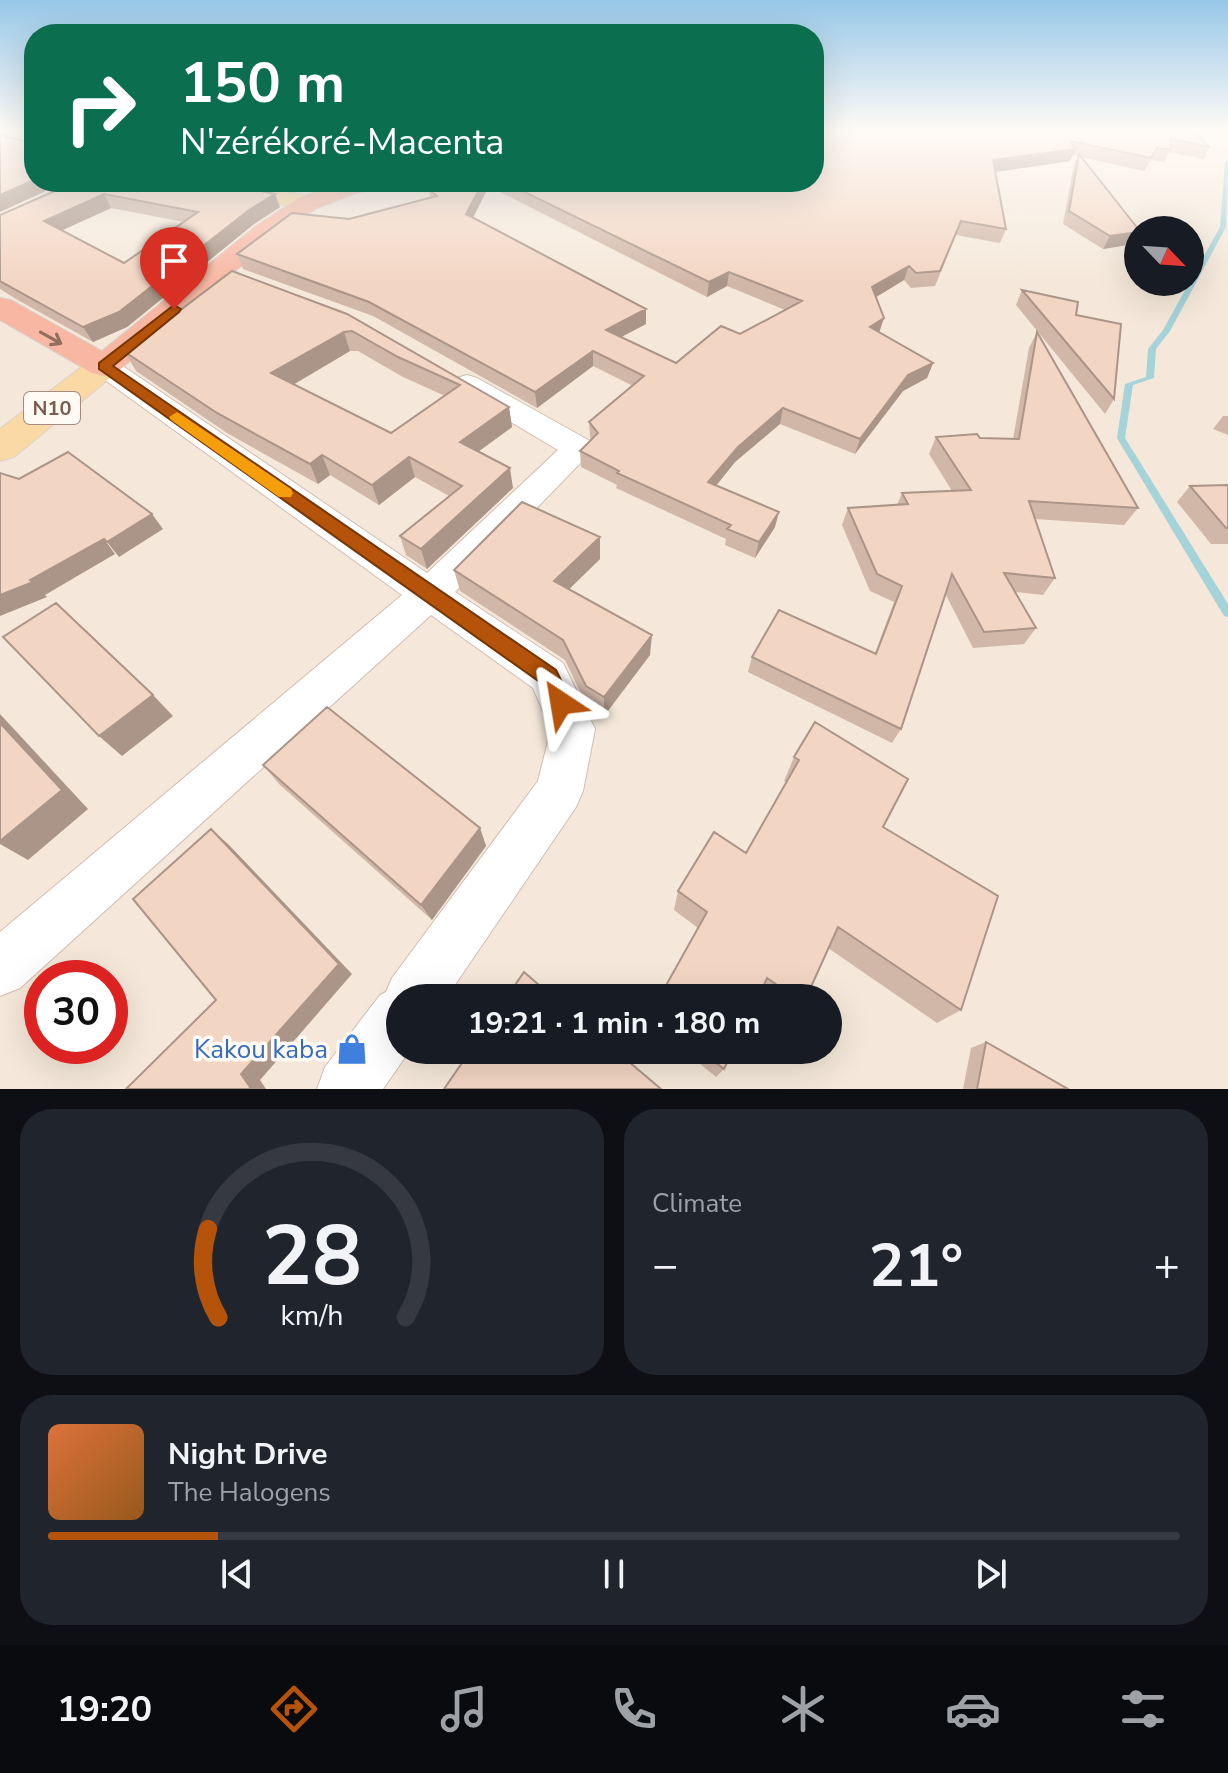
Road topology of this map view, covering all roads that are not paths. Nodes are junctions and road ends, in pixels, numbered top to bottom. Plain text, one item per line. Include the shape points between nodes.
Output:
1 (256, 192) edge
2 (329, 192) edge
3 (308, 203) junction
4 (0, 307) edge
5 (104, 366) junction
6 (444, 371) edge
7 (0, 448) edge
8 (429, 594) junction
9 (0, 968) edge
10 (422, 984) edge
11 (386, 1035) edge
12 (347, 1089) edge

1 - 3 main road
2 - 3 highway
3 - 5 highway via 265,232 235,277
4 -> 5 highway
5 - 7 main road, N10
5 - 8 street
6 - 8 street via 579,448
8 - 9 street
8 - 10 street via 548,676 573,729 559,791
11 - 12 street

